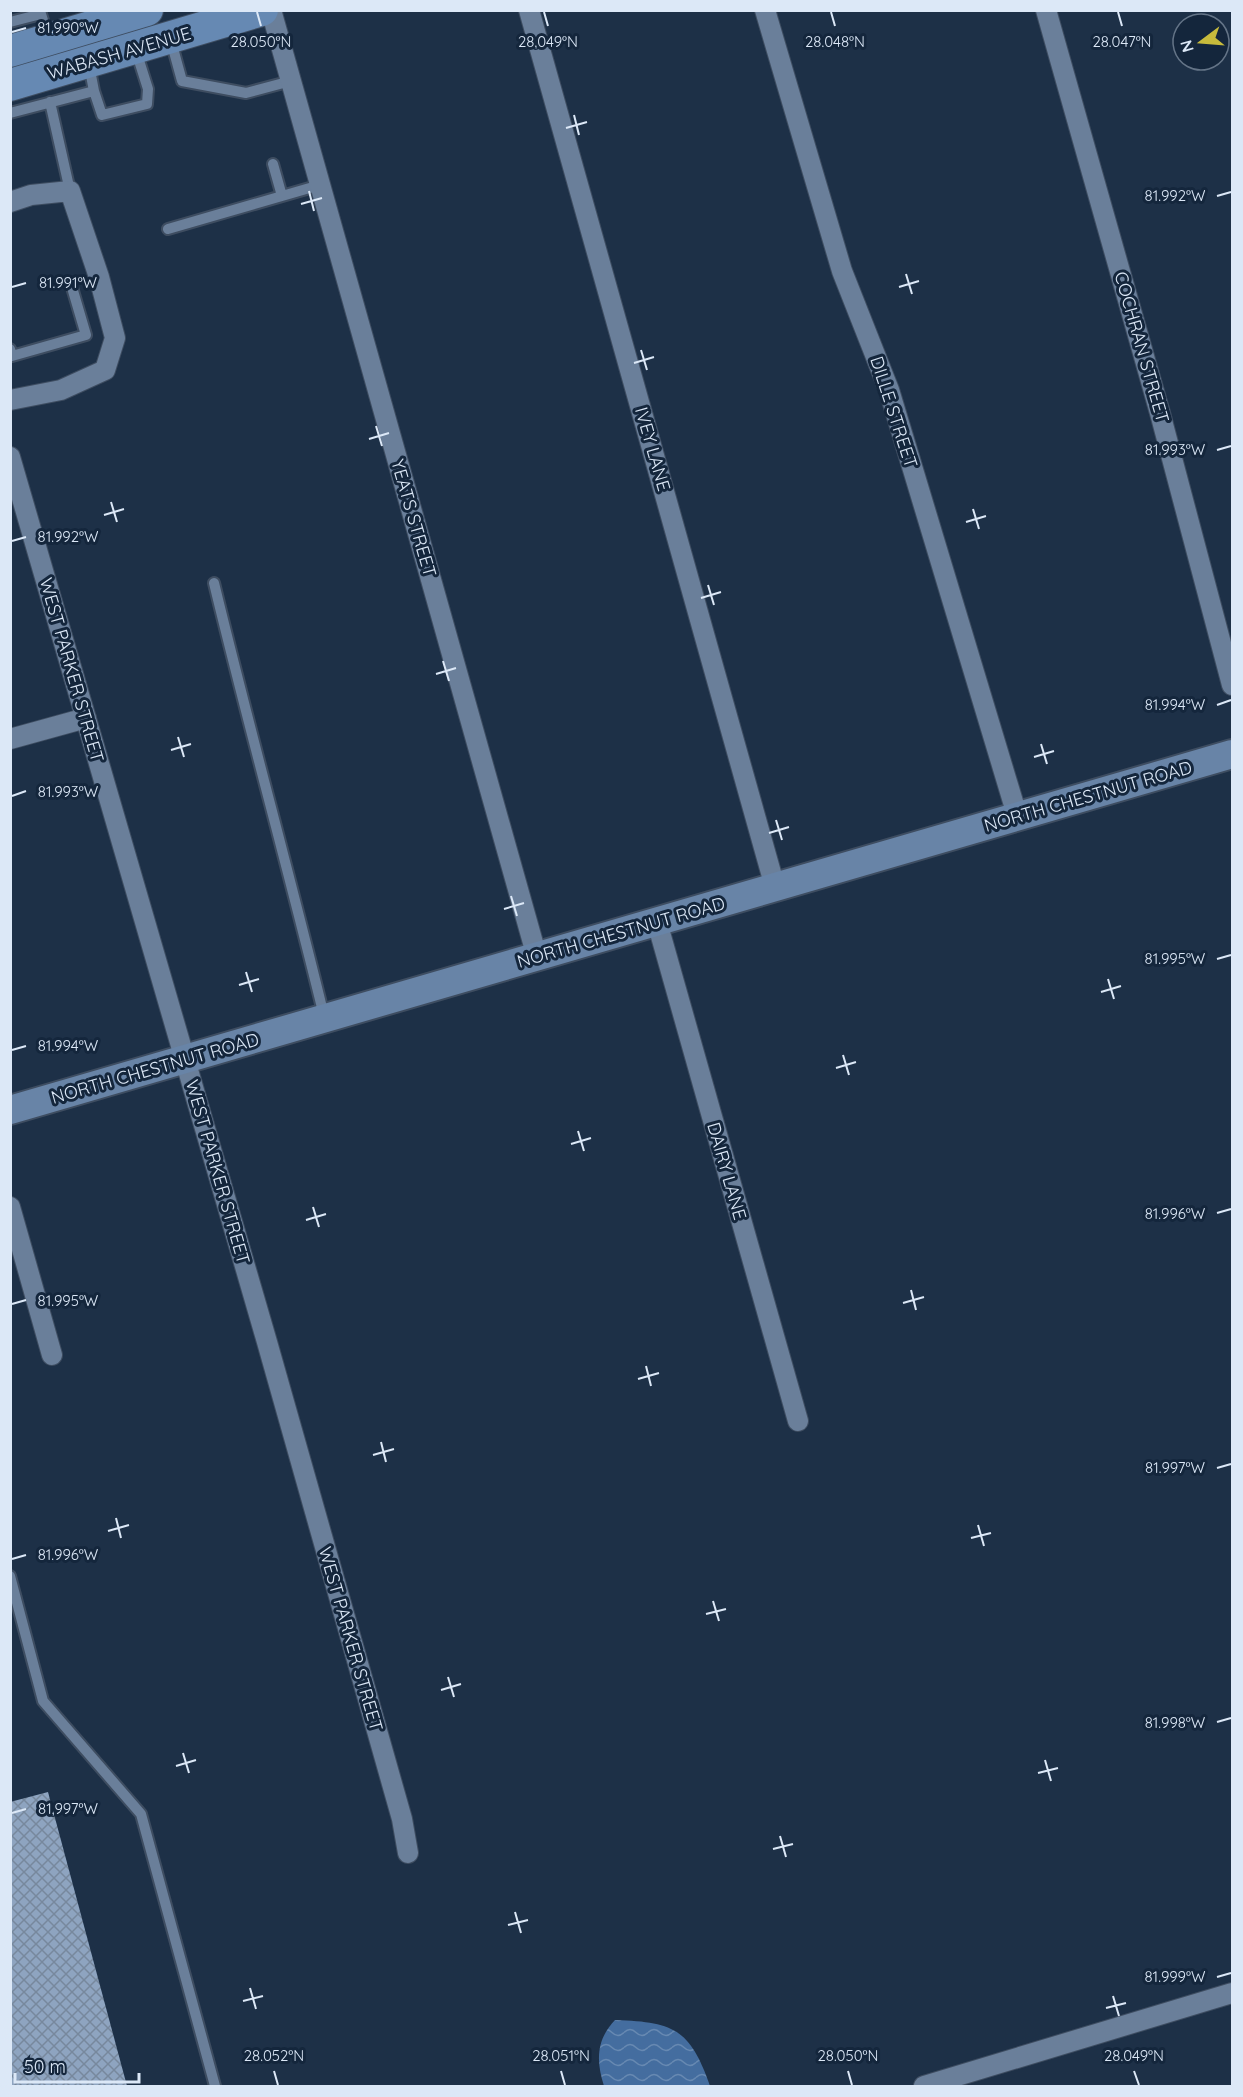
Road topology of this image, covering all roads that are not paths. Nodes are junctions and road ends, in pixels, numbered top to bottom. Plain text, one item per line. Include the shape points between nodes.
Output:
1 (147, 10) edge
2 (262, 10) edge
3 (271, 10) edge
4 (529, 10) edge
5 (765, 10) edge
6 (1046, 10) edge
7 (170, 38) junction
8 (11, 42) edge
9 (136, 48) junction
10 (92, 76) junction
11 (291, 81) junction
12 (10, 85) edge
13 (50, 102) junction
14 (10, 113) edge
15 (273, 164) dead end
16 (320, 185) junction
17 (70, 191) junction
18 (282, 196) junction
19 (10, 202) edge
20 (168, 229) dead end
21 (71, 284) dead end
22 (10, 349) edge
23 (10, 400) edge
24 (10, 457) edge
25 (19, 517) edge
26 (214, 583) dead end
27 (1233, 685) edge
28 (86, 718) junction
29 (10, 739) edge
30 (1233, 754) edge
31 (1017, 815) junction
32 (775, 887) junction
33 (657, 922) junction
34 (537, 957) junction
35 (324, 1020) junction
36 (185, 1060) junction
37 (10, 1110) edge
38 (10, 1207) edge
39 (52, 1355) dead end
40 (798, 1421) dead end
41 (10, 1576) edge
42 (408, 1853) dead end
43 (1233, 1993) edge
44 (215, 2086) edge
45 (924, 2086) edge

1 - 8 main road, WABASH AVENUE via 85,24 49,40
2 - 7 main road, WABASH AVENUE
3 - 11 street, YEATS STREET
4 - 32 street, IVEY LANE
5 - 31 street, DILLE STREET via 842,271 889,390
6 - 27 street, COCHRAN STREET
7 - 9 main road, WABASH AVENUE
7 - 11 lane via 182,81 246,93
9 - 10 main road, WABASH AVENUE
9 - 10 lane via 147,104 102,115
10 - 12 main road, WABASH AVENUE
10 - 13 lane
11 - 16 street, YEATS STREET
13 - 14 lane
13 - 17 lane
15 - 18 lane
16 - 18 lane
16 - 34 street, YEATS STREET
17 - 19 street via 31,195
17 - 23 street via 115,339 105,370 61,390
18 - 20 lane
21 - 22 lane via 86,335 12,356
24 - 25 street, WEST PARKER STREET
25 - 28 street, WEST PARKER STREET
26 - 35 lane
28 - 29 street
28 - 36 street, WEST PARKER STREET
30 - 31 street, NORTH CHESTNUT ROAD
31 - 32 street, NORTH CHESTNUT ROAD
32 - 33 street, NORTH CHESTNUT ROAD
33 - 34 street, NORTH CHESTNUT ROAD
33 - 40 street, DAIRY LANE
34 - 35 street, NORTH CHESTNUT ROAD
35 - 36 street, NORTH CHESTNUT ROAD
36 - 37 street, NORTH CHESTNUT ROAD
36 - 42 street, WEST PARKER STREET via 402,1819
38 - 39 street
41 - 44 lane via 43,1701 141,1814
43 - 45 street

